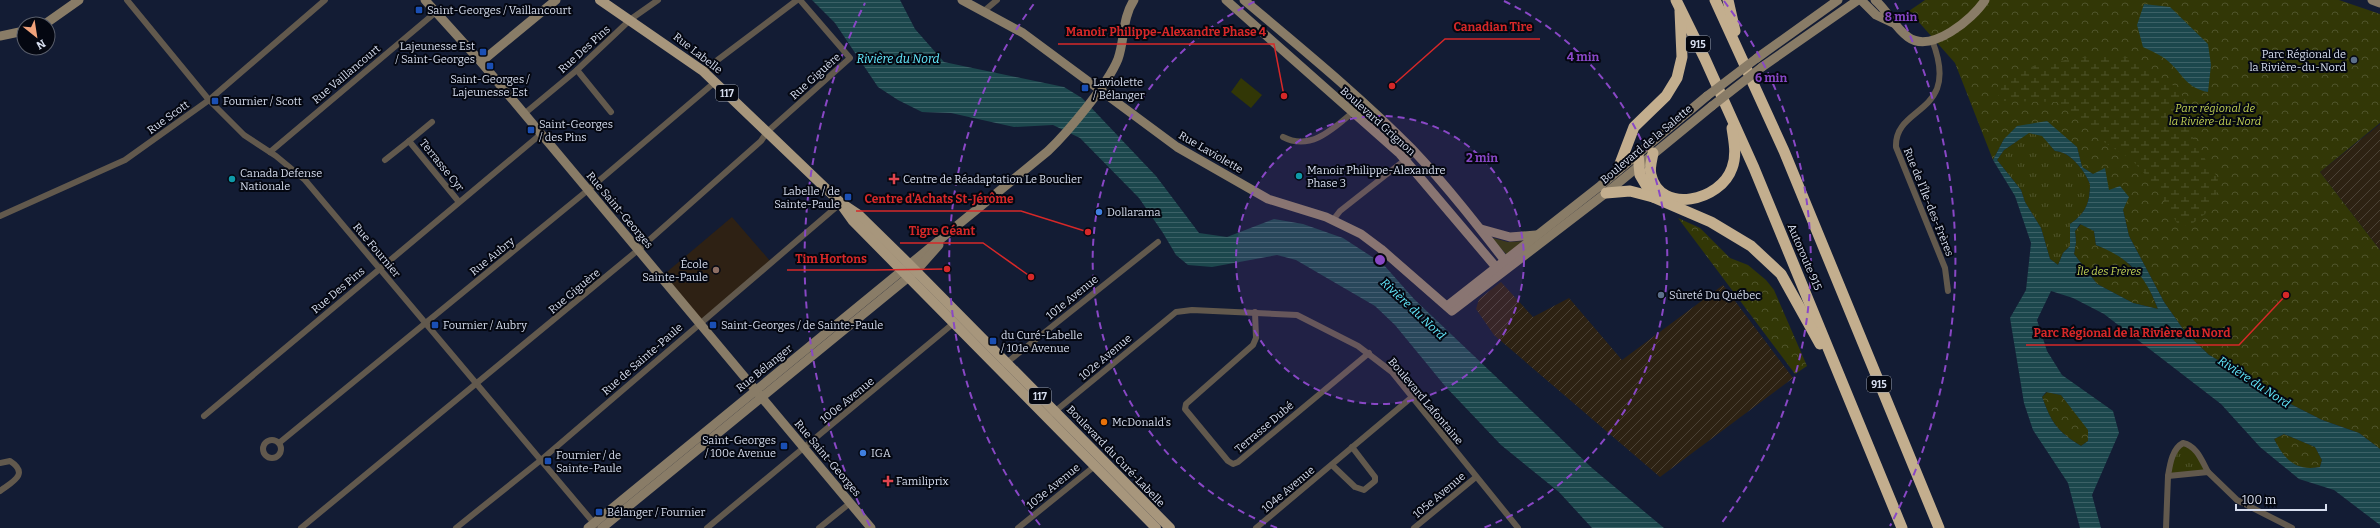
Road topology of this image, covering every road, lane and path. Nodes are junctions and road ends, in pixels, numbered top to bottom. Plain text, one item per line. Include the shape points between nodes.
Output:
1 (79, 0) edge
2 (128, 0) edge
3 (325, 0) edge
4 (425, 0) edge
5 (556, 0) edge
6 (600, 0) edge
7 (658, 0) edge
8 (798, 0) edge
9 (962, 0) edge
10 (997, 0) edge
11 (1134, 0) edge
12 (1226, 0) edge
13 (1244, 0) edge
14 (1715, 0) edge
15 (1728, 0) edge
16 (1838, 0) edge
17 (1858, 0) edge
18 (1862, 0) edge
19 (1875, 0) edge
20 (1985, 0) edge
21 (2372, 0) edge
22 (1678, 3) edge
23 (2380, 3) edge
24 (984, 11) junction
25 (436, 12) junction
26 (56, 16) edge
27 (631, 19) junction
28 (1893, 23) junction
29 (16, 33) edge
30 (0, 36) edge
31 (1932, 40) junction
32 (1740, 51) junction
33 (481, 62) junction
34 (577, 70) junction
35 (703, 71) junction
36 (715, 82) junction
37 (1098, 90) junction
38 (208, 100) junction
39 (611, 112) dead end
40 (1352, 113) junction
41 (524, 114) junction
42 (1731, 116) junction
43 (432, 122) dead end
44 (767, 132) junction
45 (540, 134) junction
46 (1283, 137) dead end
47 (409, 141) junction
48 (270, 152) junction
49 (1415, 152) junction
50 (1653, 153) junction
51 (1638, 154) junction
52 (385, 160) dead end
53 (1405, 160) junction
54 (1638, 166) junction
55 (1618, 170) junction
56 (588, 190) junction
57 (1606, 193) junction
58 (1653, 197) junction
59 (459, 202) junction
60 (841, 204) junction
61 (0, 216) edge
62 (1333, 220) junction
63 (1480, 229) junction
64 (1536, 235) junction
65 (1158, 242) dead end
66 (638, 250) junction
67 (1507, 263) junction
68 (380, 269) junction
69 (909, 270) junction
70 (1499, 270) junction
71 (1948, 291) dead end
72 (1449, 308) joint
73 (1176, 312) joint
74 (1255, 312) junction
75 (957, 321) junction
76 (425, 323) junction
77 (699, 323) junction
78 (1369, 353) junction
79 (1003, 366) junction
80 (476, 384) junction
81 (759, 394) junction
82 (1412, 397) junction
83 (1850, 399) junction
84 (1051, 414) junction
85 (204, 416) dead end
86 (279, 442) dead end
87 (1352, 447) junction
88 (804, 448) junction
89 (541, 460) junction
90 (0, 463) edge
91 (1098, 463) junction
92 (1332, 465) junction
93 (2208, 472) junction
94 (2168, 476) junction
95 (1476, 477) junction
96 (0, 491) edge
97 (850, 503) junction
98 (595, 527) edge
99 (301, 528) edge
100 (456, 528) edge
101 (707, 528) edge
102 (819, 528) edge
103 (871, 528) edge
104 (1018, 528) edge
105 (1156, 528) edge
106 (1170, 528) edge
107 (1256, 528) edge
108 (1414, 528) edge
109 (1518, 528) edge
110 (1902, 528) edge
111 (1939, 528) edge
112 (2166, 528) edge
113 (2292, 528) edge

1 - 26 street
2 - 38 street, Rue Fournier
3 - 38 street, Rue Scott
4 - 25 street, Rue Saint-Georges
5 - 33 street
6 - 27 main road, Rue Labelle / 117
7 - 27 street, Rue Des Pins
8 - 35 street
8 - 44 street, Rue Giguère via 850,58
9 - 24 street, Rue Laviolette
10 - 24 street
11 - 37 street, Rue Bélanger via 1125,23 1119,57
12 - 40 street, Boulevard Grignon
13 - 49 street, Boulevard Grignon via 1316,61
14 - 32 highway, Autoroute 915 / 915
15 - 32 highway
16 - 51 street, Boulevard de la Salette, bridge via 1707,96
17 - 50 street, Boulevard de la Salette, bridge via 1762,67
18 - 28 street via 1876,15
19 - 28 street via 1886,10
20 - 31 street via 1950,33
21 - 23 street
22 - 42 highway, Autoroute 915 / 915
22 - 55 highway via 1682,52 1679,72 1666,96 1634,127
24 - 37 street, Rue Laviolette via 1023,33
25 - 33 street, Rue Saint-Georges
25 - 48 street, Rue Vaillancourt
27 - 34 street, Rue Des Pins
27 - 35 main road, Rue Labelle / 117
28 - 31 street via 1908,38 1916,41
29 - 30 street
31 - 71 street, Rue de l'Île-des-Frères via 1940,60 1941,80 1937,93 1898,133 1896,147 1945,268
32 - 111 highway, Autoroute 915 / 915 via 1792,169
33 - 41 street, Rue Saint-Georges
34 - 39 street
34 - 41 street, Rue Des Pins
35 - 36 main road, Rue Labelle / 117
36 - 44 main road, Rue Labelle / 117
36 - 56 street, Rue Aubry
37 - 62 street, Rue Laviolette via 1177,147 1258,193
37 - 69 street, Rue Bélanger via 1063,137 956,226
38 - 48 street, Rue Fournier via 244,135
38 - 61 street, Rue Scott via 125,160
40 - 46 street via 1312,140 1291,141
40 - 53 street, Boulevard Grignon
41 - 45 street, Rue Saint-Georges
42 - 50 highway via 1735,151 1733,164 1723,183 1708,194 1686,199 1663,192 1651,176
42 - 83 highway, Autoroute 915 / 915
43 - 47 street, Terrasse Cyr
44 - 60 main road, Rue Labelle / 117
44 - 66 street, Rue Giguère via 761,142
45 - 56 street, Rue Saint-Georges
45 - 59 street, Rue Des Pins
47 - 52 street, Terrasse Cyr
47 - 59 street, Terrasse Cyr
48 - 68 street, Rue Fournier via 305,180
49 - 53 street
49 - 63 street, Boulevard Grignon
50 - 54 street, Boulevard de la Salette
51 - 54 highway
51 - 55 street, Boulevard de la Salette
53 - 62 street via 1340,211
53 - 70 street, Boulevard Grignon
54 - 57 street, Boulevard de la Salette
54 - 58 highway via 1642,182
55 - 64 street, Boulevard de la Salette
56 - 66 street, Rue Saint-Georges
56 - 76 street, Rue Aubry
57 - 58 highway via 1630,190
57 - 67 street, Boulevard de la Salette
58 - 83 highway via 1731,233 1775,267 1796,298
59 - 68 street, Rue Des Pins
60 - 69 main road, Rue Labelle / 117 via 859,215
60 - 77 street, Rue de Sainte-Paule
62 - 72 street, Rue Laviolette via 1374,243
63 - 64 street via 1510,237
63 - 67 street, Boulevard Grignon
64 - 67 street, Boulevard de la Salette
65 - 79 street, 101e Avenue
66 - 77 street, Rue Saint-Georges
66 - 80 street, Rue Giguère
67 - 70 street, Boulevard de la Salette
68 - 76 street, Rue Fournier
68 - 85 street, Rue Des Pins
69 - 75 main road, Boulevard du Curé-Labelle / 117
69 - 81 street, Rue Bélanger
70 - 72 street, Boulevard de la Salette
73 - 74 street, Boulevard Lafontaine
73 - 84 street, 102e Avenue
74 - 78 street, Boulevard Lafontaine via 1297,315
74 - 78 street, Terrasse Dubé via 1256,338 1253,345 1186,404 1185,409 1233,464
75 - 79 main road, Boulevard du Curé-Labelle / 117
75 - 88 street, 100e Avenue
76 - 80 street, Rue Fournier
76 - 86 street, Rue Aubry
77 - 81 street, Rue Saint-Georges
77 - 89 street, Rue de Sainte-Paule
78 - 82 street, Boulevard Lafontaine via 1392,372
79 - 84 main road, Boulevard du Curé-Labelle / 117
80 - 89 street, Rue Fournier
80 - 99 street, Rue Giguère
81 - 88 street, Rue Saint-Georges
81 - 98 street, Rue Bélanger
82 - 87 street, 104e Avenue
82 - 95 street, Boulevard Lafontaine
83 - 110 highway, Autoroute 915 / 915
84 - 91 main road, Boulevard du Curé-Labelle / 117
87 - 92 street, 104e Avenue
87 - 92 street via 1375,477 1364,490 1355,487
88 - 97 street, Rue Saint-Georges
88 - 101 street, 100e Avenue
89 - 98 street, Rue Fournier
89 - 100 street, Rue de Sainte-Paule
90 - 96 street via 10,461 20,472 18,478
91 - 104 street, 103e Avenue
91 - 105 main road, Boulevard du Curé-Labelle / 117
91 - 106 main road, Boulevard du Curé-Labelle / 117
92 - 107 street, 104e Avenue
93 - 94 street
93 - 94 street via 2190,444 2183,443 2177,447
93 - 113 street via 2237,500
94 - 112 street
95 - 108 street, 105e Avenue
95 - 109 street, Boulevard Lafontaine
97 - 102 street
97 - 103 street, Rue Saint-Georges

